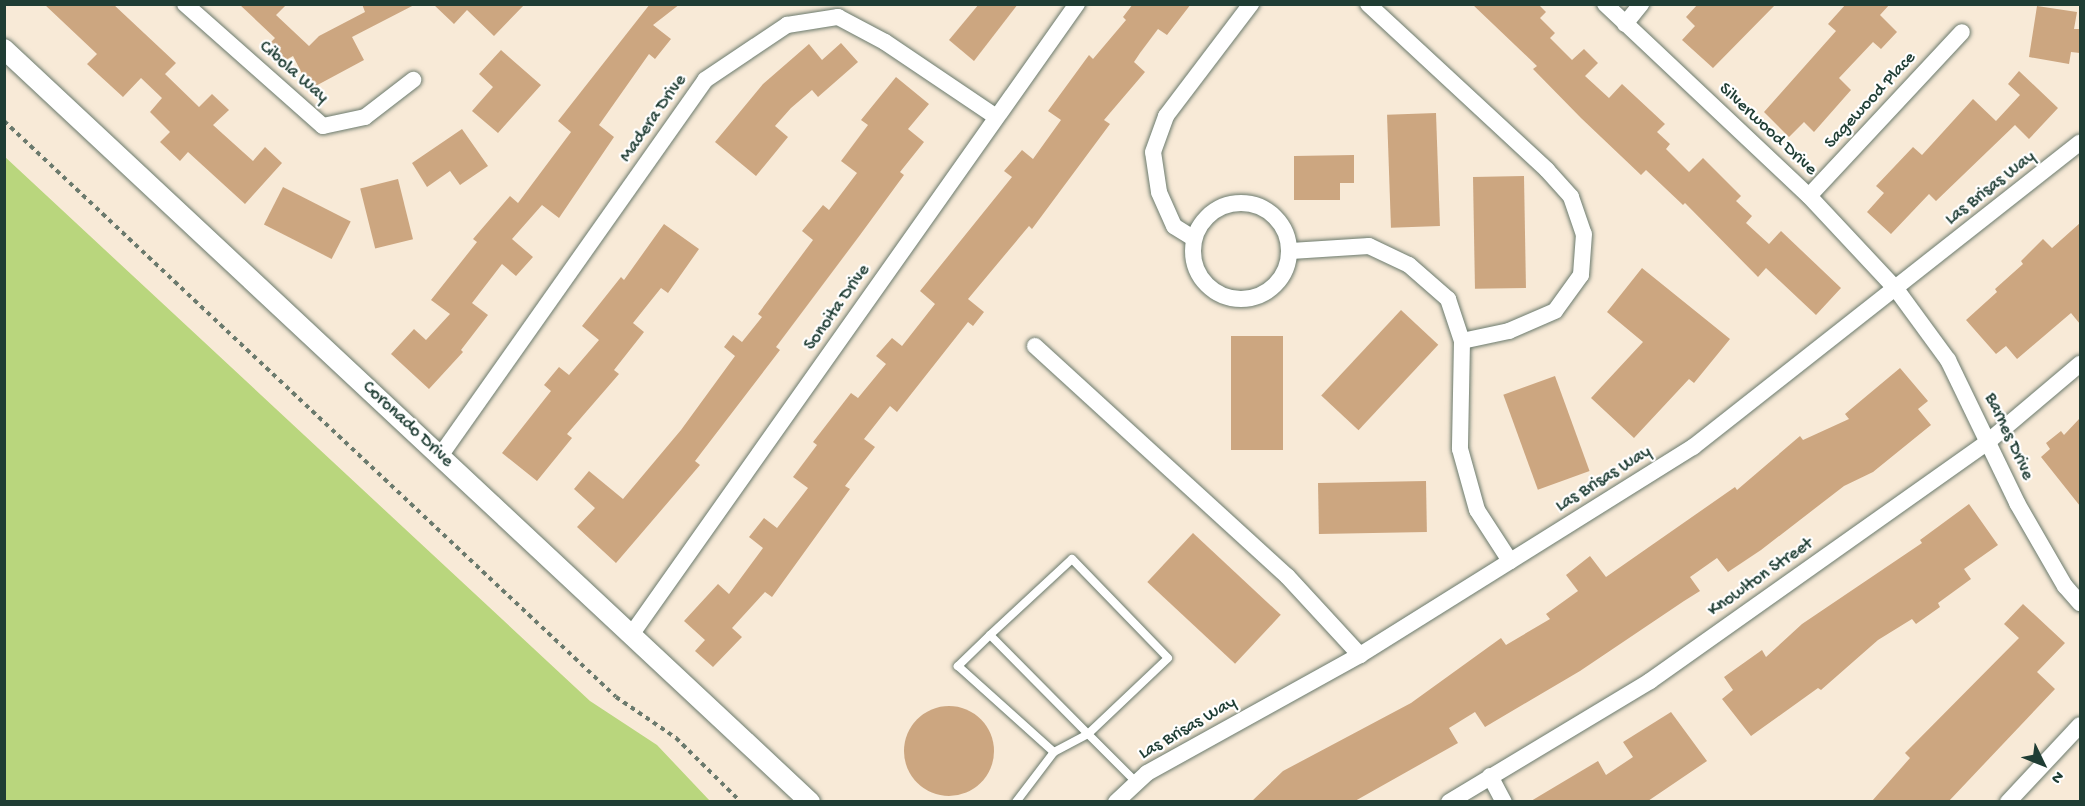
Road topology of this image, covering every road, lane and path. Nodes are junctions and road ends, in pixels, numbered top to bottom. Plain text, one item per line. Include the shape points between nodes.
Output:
1 (186, 4) edge
2 (1077, 4) edge
3 (1251, 4) edge
4 (1368, 4) edge
5 (1605, 4) edge
6 (1641, 4) edge
7 (1624, 24) junction
8 (1962, 32) dead end
9 (4, 49) edge
10 (413, 80) dead end
11 (996, 117) junction
12 (4, 121) edge
13 (2080, 143) edge
14 (1809, 196) junction
15 (1193, 238) junction
16 (1291, 250) junction
17 (1896, 289) junction
18 (1462, 341) junction
19 (1035, 346) dead end
20 (2080, 364) edge
21 (1990, 440) junction
22 (440, 456) junction
23 (1510, 561) junction
24 (2080, 603) edge
25 (631, 635) junction
26 (990, 635) junction
27 (1360, 655) junction
28 (2080, 725) edge
29 (1088, 734) junction
30 (1054, 752) junction
31 (1490, 776) junction
32 (1137, 783) junction
33 (741, 801) edge
34 (810, 801) edge
35 (1016, 801) edge
36 (1116, 801) edge
37 (1449, 801) edge
38 (1504, 801) edge
39 (2008, 801) edge

1 - 10 street, Cibola Way via 323,126 365,117
2 - 11 street, Sonoita Drive
3 - 15 street via 1166,116 1153,152 1159,192 1174,226
4 - 18 street via 1547,170 1571,197 1584,234 1581,275 1555,311 1509,331
5 - 7 street, Silverwood Drive
6 - 7 street
7 - 14 street, Silverwood Drive
8 - 14 street, Sagewood Place
9 - 22 street, Coronado Drive
11 - 22 street, Madera Drive via 885,42 838,17 787,25 705,80
11 - 25 street, Sonoita Drive
12 - 33 path via 608,690 676,738
13 - 17 street, Las Brisas Way
14 - 17 street, Silverwood Drive
15 - 16 street via 1213,211 1249,202 1279,219
15 - 16 street via 1194,267 1218,295 1243,301 1276,286
16 - 18 street via 1369,246 1409,265 1448,298
17 - 21 street, Barnes Drive via 1948,360
17 - 23 street, Las Brisas Way via 1693,447
18 - 23 street via 1460,449 1477,510
19 - 27 street via 1287,576
20 - 21 street, Knowlton Street
21 - 24 street, Barnes Drive via 2017,503 2065,586
21 - 31 street, Knowlton Street via 1650,681
22 - 25 street, Coronado Drive
23 - 27 street, Las Brisas Way
25 - 34 street, Coronado Drive
26 - 29 lane
26 - 29 lane via 1072,559 1168,658
26 - 30 lane via 958,666
27 - 32 street, Las Brisas Way via 1147,773
28 - 39 street
29 - 30 lane
29 - 32 lane
30 - 35 lane
31 - 37 street, Knowlton Street
31 - 38 street
32 - 36 street, Las Brisas Way

